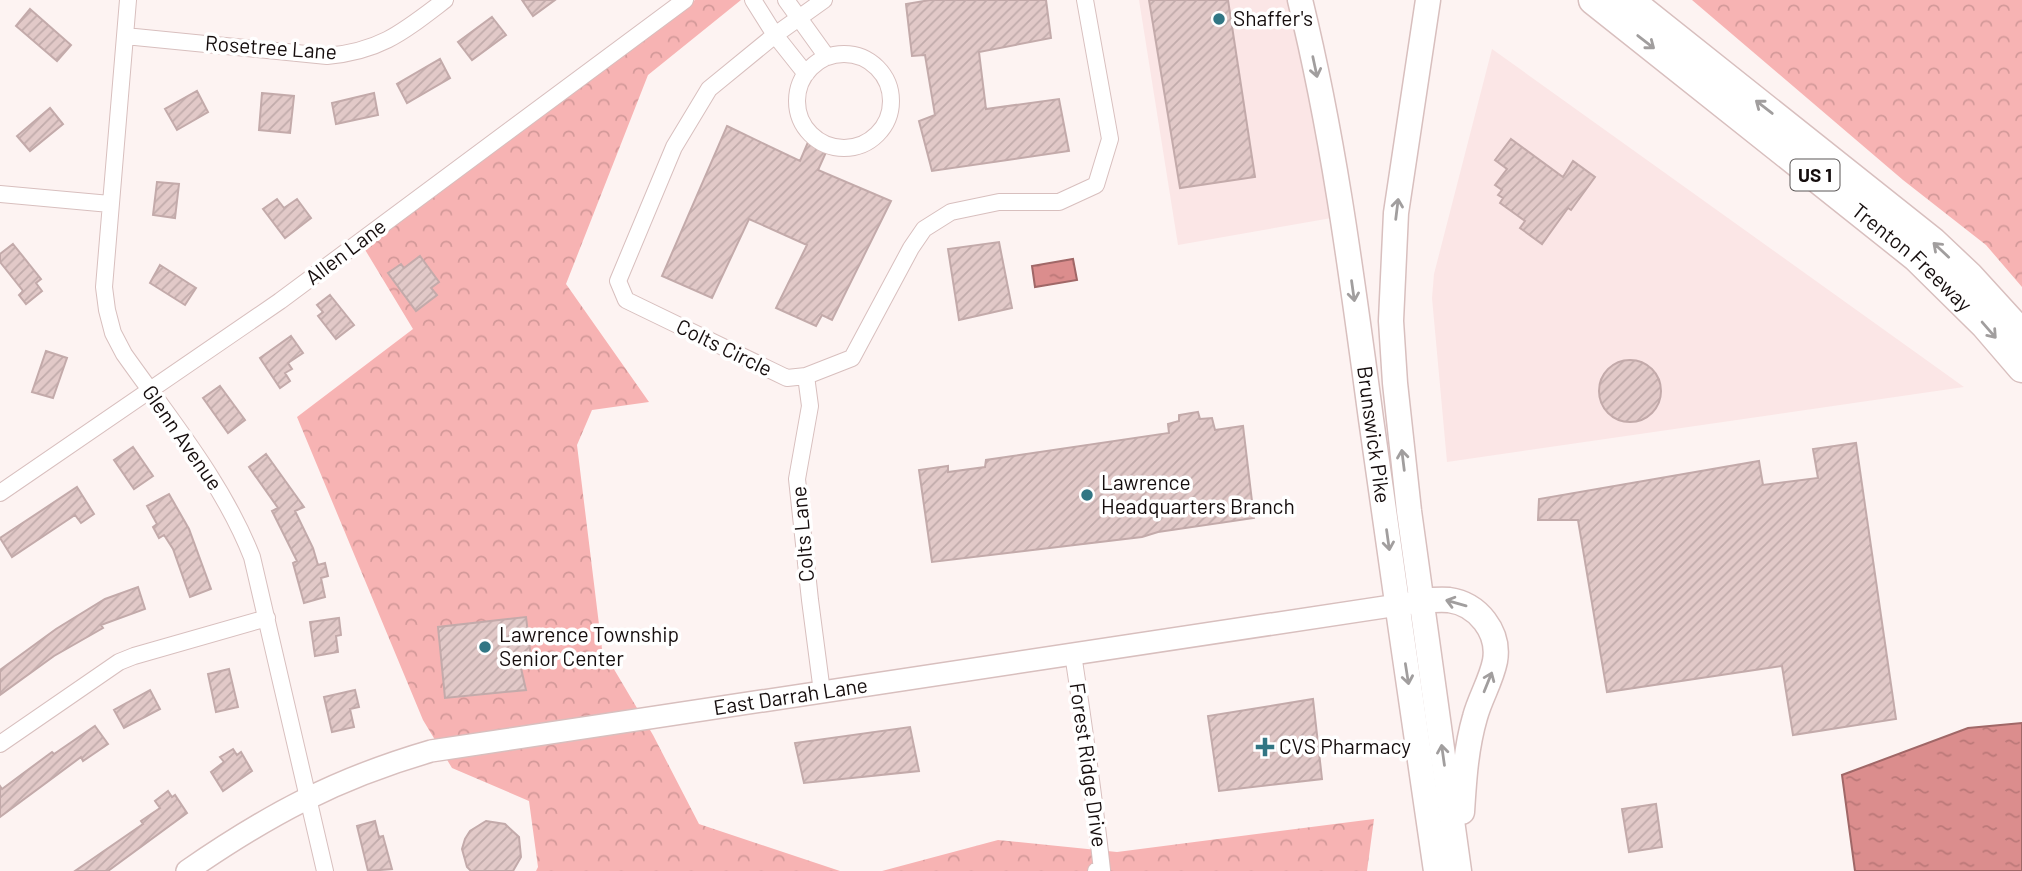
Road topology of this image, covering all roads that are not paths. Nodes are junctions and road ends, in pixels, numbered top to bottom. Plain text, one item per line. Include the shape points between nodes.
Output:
1 (128, 0) edge
2 (444, 0) edge
3 (685, 0) edge
4 (753, 0) edge
5 (786, 0) edge
6 (824, 0) edge
7 (1085, 0) edge
8 (1300, 0) edge
9 (1428, 0) edge
10 (1593, 0) edge
11 (1629, 0) edge
12 (798, 17) junction
13 (775, 35) junction
14 (125, 36) junction
15 (827, 57) junction
16 (806, 74) junction
17 (0, 194) edge
18 (110, 204) junction
19 (2022, 334) edge
20 (2022, 368) edge
21 (806, 376) junction
22 (150, 391) junction
23 (0, 493) edge
24 (1422, 601) junction
25 (1396, 606) junction
26 (267, 618) junction
27 (1073, 654) junction
28 (822, 692) junction
29 (0, 744) edge
30 (1421, 770) junction
31 (307, 797) junction
32 (1451, 870) edge
33 (187, 871) edge
34 (325, 871) edge
35 (1096, 871) edge
36 (1421, 871) edge

1 - 14 street, Glenn Avenue
2 - 14 street, Rosetree Lane via 392,39 349,54 327,56
3 - 22 street, Allen Lane via 280,301
4 - 13 street
5 - 12 street
6 - 12 street, Colts Circle
7 - 21 street, Colts Circle via 1110,139 1096,185 1059,202 999,202 951,212 924,229 852,358
8 -> 25 main road, Brunswick Pike via 1340,199
24 -> 9 main road, Brunswick Pike via 1391,321 1396,213
10 -> 20 highway, Trenton Freeway / US 1 via 1916,257
19 -> 11 highway, Trenton Freeway / US 1 via 1969,276 1914,226
12 - 13 street, Colts Circle
12 - 15 street
13 - 16 street
13 - 21 street, Colts Circle via 709,89 674,147 618,281 626,299 651,313 787,378
14 - 18 street, Glenn Avenue
15 - 16 street
15 - 16 street via 859,56 884,75 891,106 877,135 865,144 835,148 809,133 796,106 797,90
17 - 18 street
18 - 22 street, Glenn Avenue via 104,287 107,310 124,354
21 - 28 street, Colts Lane via 810,406 797,479
22 - 23 street, Allen Lane
22 - 26 street, Glenn Avenue via 240,527
24 - 25 street, East Darrah Lane
32 -> 24 main road, Brunswick Pike
32 -> 24 main road via 1468,745 1492,673 1495,646 1492,632 1474,610 1449,600
25 - 27 street, East Darrah Lane
25 -> 30 main road, Brunswick Pike
26 - 29 street via 119,662
26 - 31 street, Glenn Avenue
27 - 28 street, East Darrah Lane
27 - 35 street, Forest Ridge Drive via 1102,870
28 - 31 street, East Darrah Lane via 431,751
30 - 32 main road, Brunswick Pike
30 - 36 main road
31 - 33 street, East Darrah Lane via 237,836
31 - 34 street, Glenn Avenue

